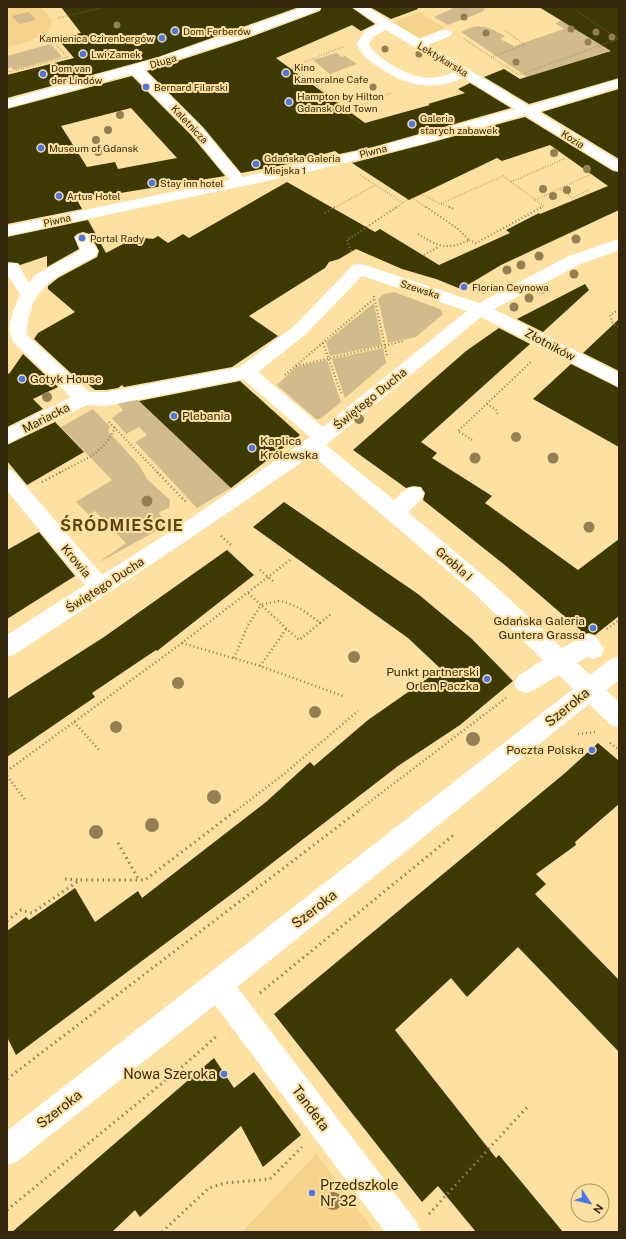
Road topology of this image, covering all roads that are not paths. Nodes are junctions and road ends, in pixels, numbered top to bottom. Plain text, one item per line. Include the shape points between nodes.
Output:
1 (315, 7) edge
2 (358, 7) edge
3 (387, 25) junction
4 (446, 34) dead end
5 (419, 44) junction
6 (136, 70) junction
7 (466, 72) junction
8 (619, 84) edge
9 (7, 104) edge
10 (528, 111) junction
11 (619, 167) edge
12 (239, 182) junction
13 (73, 216) junction
14 (7, 231) edge
15 (619, 244) edge
16 (12, 268) dead end
17 (28, 293) junction
18 (480, 309) junction
19 (246, 372) junction
20 (619, 381) edge
21 (84, 398) junction
22 (7, 437) edge
23 (317, 441) junction
24 (7, 477) edge
25 (414, 494) dead end
26 (394, 512) junction
27 (100, 588) junction
28 (7, 647) edge
29 (593, 649) dead end
30 (564, 664) junction
31 (619, 666) edge
32 (526, 687) road end
33 (590, 689) junction
34 (619, 717) edge
35 (218, 984) junction
36 (7, 1150) edge
37 (405, 1232) edge

1 - 6 street, Długa
2 - 3 street, Lektykarska
3 - 5 street, Lektykarska
3 - 7 street via 367,35 363,43 364,48 373,57 396,71 416,80 432,82
4 - 5 street
5 - 7 street, Lektykarska
6 - 9 street, Długa
6 - 12 street, Kaletnicza via 197,131
7 - 10 street, Lektykarska
8 - 10 street, Piwna
10 - 11 street, Kozia
10 - 12 street, Piwna via 332,162
12 - 13 street, Piwna
13 - 14 street, Piwna
13 - 17 street via 90,252 41,279
15 - 18 street, Świętego Ducha via 575,260
16 - 17 street
17 - 21 street via 19,318 20,339
18 - 19 street, Szewska via 360,269 300,330
18 - 20 street, Złotników
18 - 23 street, Świętego Ducha
19 - 21 street via 106,399
19 - 23 street, Grobla I
21 - 22 street, Mariacka
23 - 26 street, Grobla I
23 - 27 street, Świętego Ducha
24 - 27 street, Krowia
25 - 26 street
26 - 30 street, Grobla I via 484,589
27 - 28 street, Świętego Ducha
29 - 30 street via 588,644
30 - 32 street
30 - 33 street, Grobla I
31 - 33 street, Szeroka
33 - 34 street, Grobla I
33 - 35 street, Szeroka
35 - 36 street, Szeroka
35 - 37 street, Tandeta

